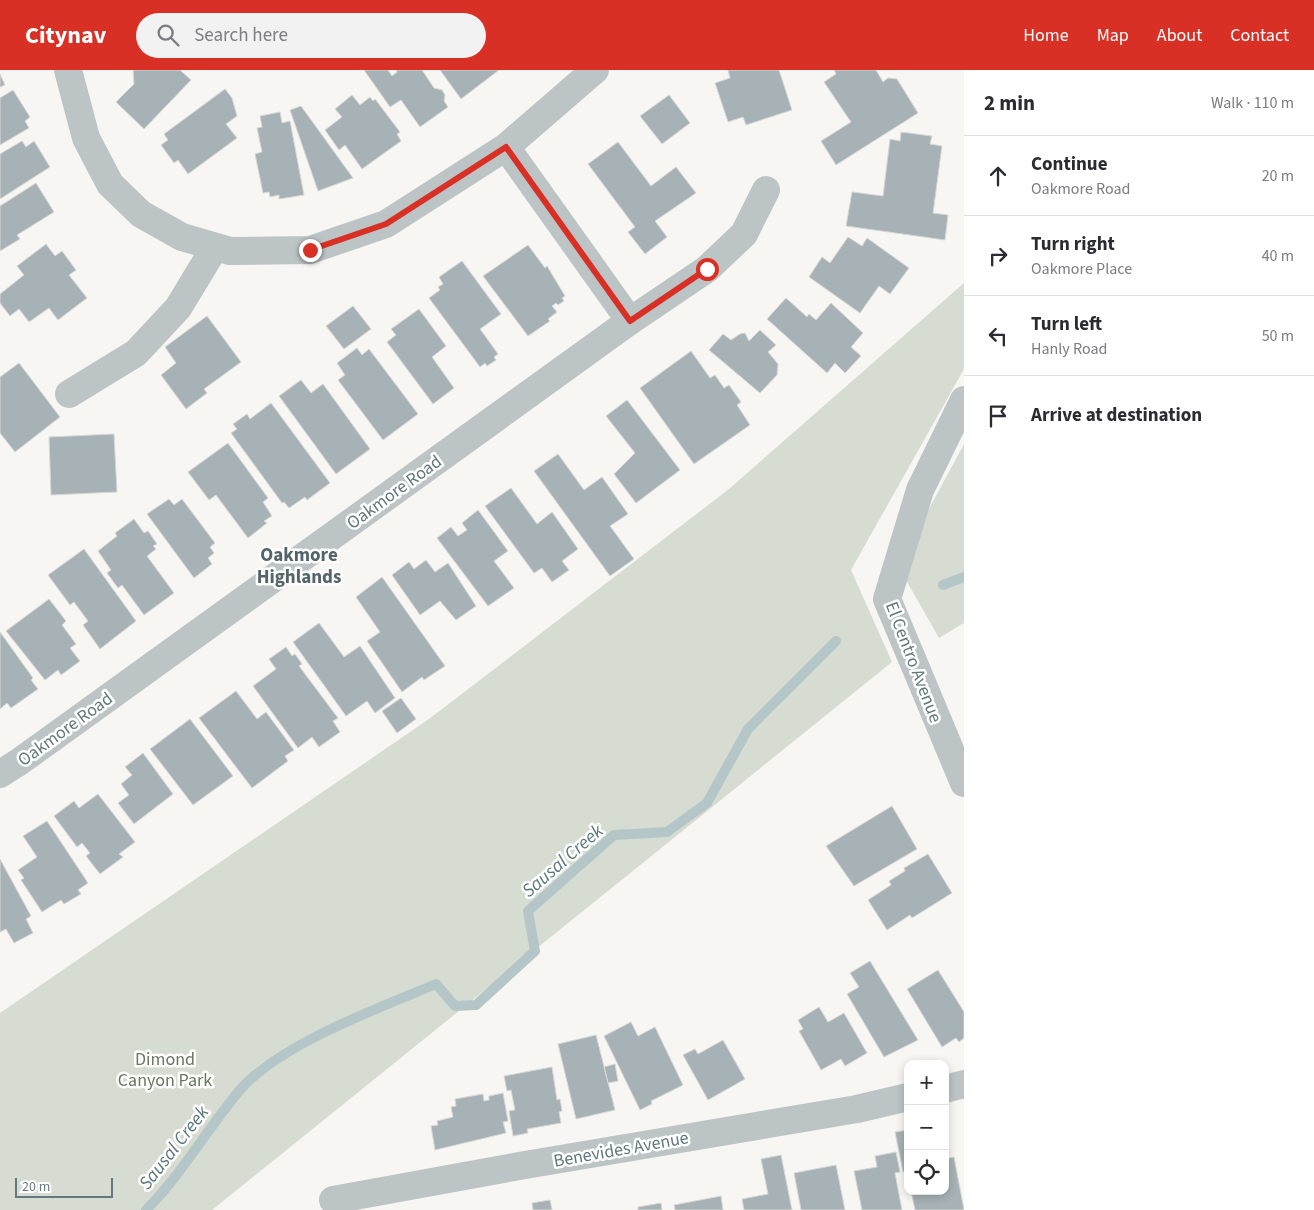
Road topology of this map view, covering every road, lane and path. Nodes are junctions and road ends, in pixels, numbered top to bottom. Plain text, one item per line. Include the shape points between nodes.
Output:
1 (68, 70) edge
2 (594, 70) edge
3 (506, 147) junction
4 (766, 190) dead end
5 (214, 247) junction
6 (630, 321) junction
7 (69, 394) dead end
8 (964, 400) edge
9 (0, 774) edge
10 (964, 783) edge
11 (964, 1084) edge
12 (949, 1088) edge
13 (904, 1098) edge
14 (333, 1200) dead end

1 - 5 street via 86,138 110,184 141,214 182,237
2 - 3 street
3 - 5 street via 386,224 310,250 230,251
3 - 6 street
4 - 6 street, Oakmore Road via 744,234 707,269
5 - 7 street via 178,308 136,353
6 - 9 street, Oakmore Road
8 - 10 street, El Centro Avenue via 920,490 887,599
11 - 12 street
13 - 14 street, Benevides Avenue via 857,1109

